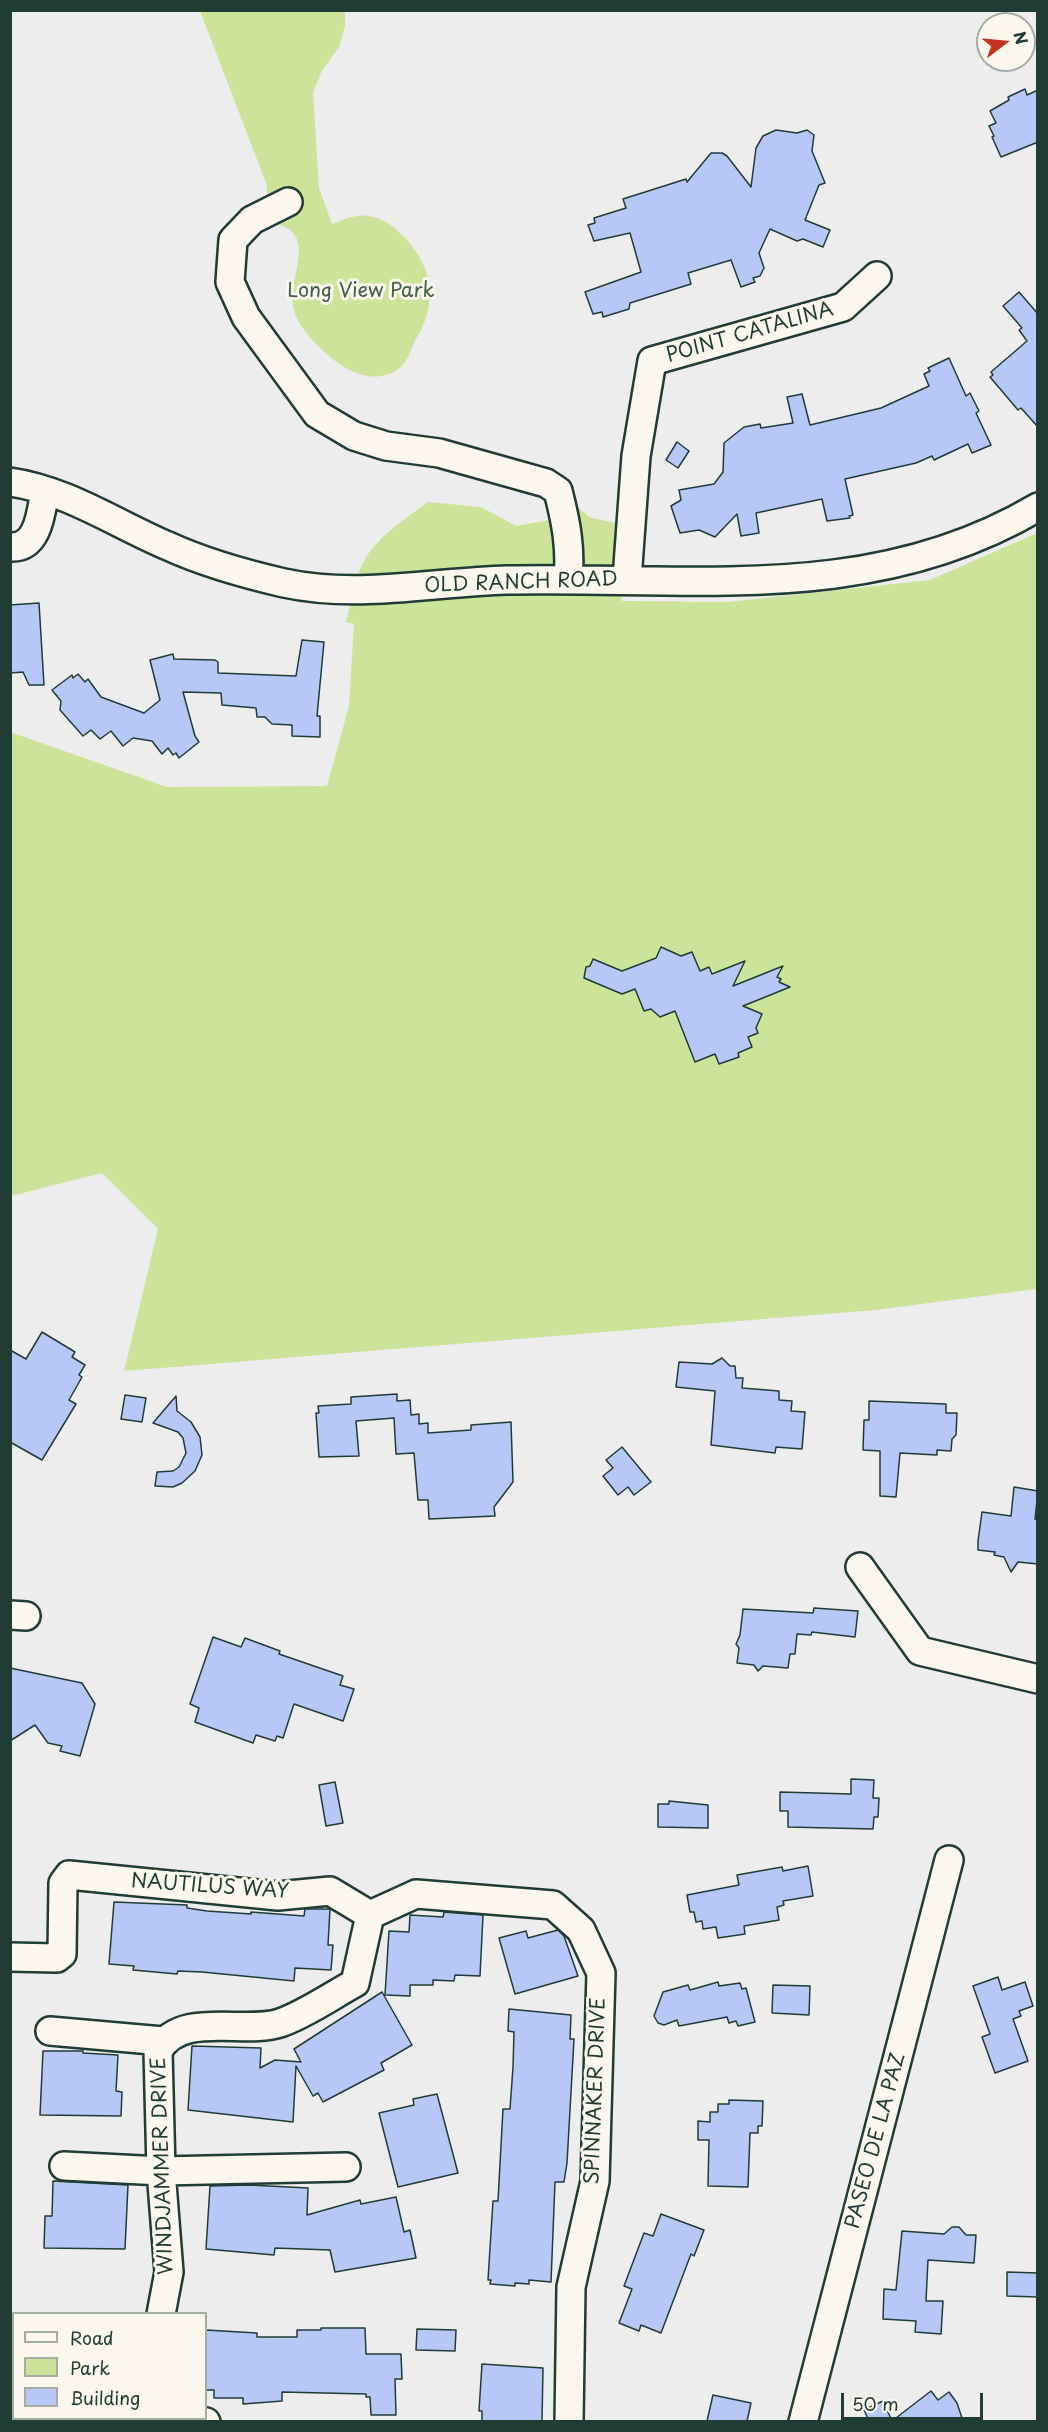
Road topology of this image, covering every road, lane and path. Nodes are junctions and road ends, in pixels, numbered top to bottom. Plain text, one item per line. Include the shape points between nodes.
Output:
1 (288, 202) dead end
2 (877, 276) dead end
3 (10, 482) edge
4 (45, 491) junction
5 (1038, 507) edge
6 (10, 546) edge
7 (568, 579) junction
8 (627, 579) junction
9 (860, 1567) dead end
10 (1038, 1679) edge
11 (950, 1860) dead end
12 (370, 1915) junction
13 (10, 1958) edge
14 (50, 2031) dead end
15 (163, 2041) junction
16 (63, 2166) dead end
17 (346, 2167) dead end
18 (161, 2171) junction
19 (161, 2312) edge
20 (569, 2421) edge
21 (803, 2421) edge

1 - 7 street via 252,220 233,240 230,282 246,317 317,414 354,436 386,446 439,453 546,483 558,491 570,551
2 - 8 street, POINT CATALINA via 843,307 652,361 636,456
3 - 4 street, OLD RANCH ROAD
4 - 6 street via 32,537 21,545
4 - 7 street, OLD RANCH ROAD via 169,547 234,571 287,584 338,591
5 - 8 street, OLD RANCH ROAD via 957,546 892,566 822,578
7 - 8 street, OLD RANCH ROAD
9 - 10 street via 921,1651
11 - 21 street, PASEO DE LA PAZ
12 - 13 street, NAUTILUS WAY via 330,1891 278,1896 69,1875 63,1883 62,1954 57,1958
12 - 15 street, WINDJAMMER DRIVE via 354,1983 279,2024 200,2027
12 - 20 street, SPINNAKER DRIVE via 416,1894 553,1905 581,1930 601,1973 595,2181 571,2287
14 - 15 street
15 - 18 street, WINDJAMMER DRIVE via 156,2059
16 - 18 street
17 - 18 street
18 - 19 street, WINDJAMMER DRIVE via 169,2272

